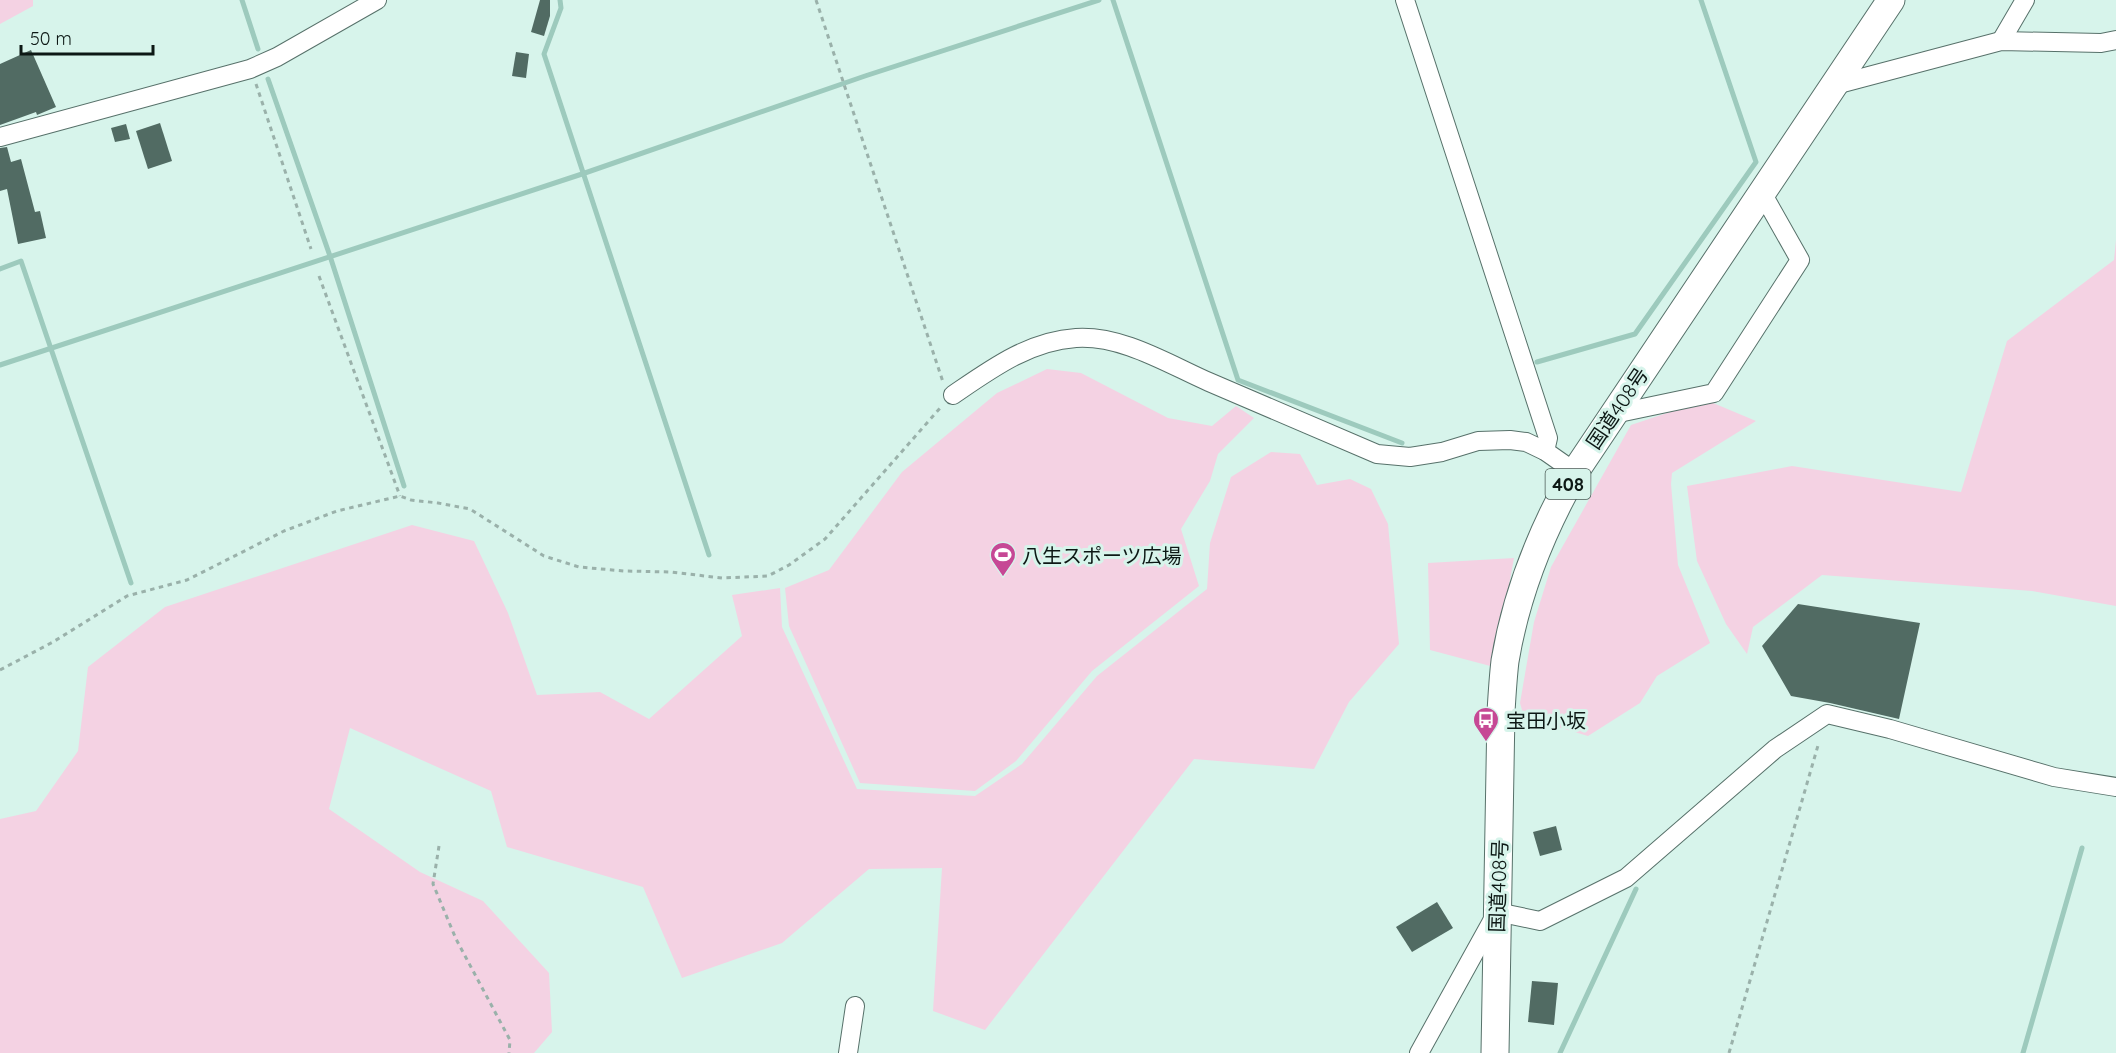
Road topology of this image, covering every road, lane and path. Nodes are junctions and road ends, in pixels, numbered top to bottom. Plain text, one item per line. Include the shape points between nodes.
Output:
1 (377, 0) edge
2 (816, 0) edge
3 (1405, 0) edge
4 (1891, 0) edge
5 (2025, 0) edge
6 (2116, 40) edge
7 (2001, 41) junction
8 (250, 69) junction
9 (1834, 85) junction
10 (0, 137) edge
11 (1761, 191) junction
12 (311, 249) dead end
13 (319, 276) dead end
14 (953, 395) junction
15 (1614, 414) junction
16 (1545, 451) junction
17 (1575, 472) junction
18 (400, 496) junction
19 (0, 670) edge
20 (1827, 714) junction
21 (2116, 787) edge
22 (439, 846) dead end
23 (1497, 912) junction
24 (855, 1006) dead end
25 (509, 1053) edge
26 (848, 1053) edge
27 (1419, 1053) edge
28 (1495, 1053) edge
29 (1729, 1053) edge

1 - 8 street
2 - 14 path via 941,378
3 - 16 street via 1548,438
4 - 9 highway, 国道408号 / 408
5 - 7 street
6 - 7 street via 2101,44
7 - 9 street
8 - 10 street
8 - 12 path
9 - 11 highway, 国道408号 / 408
11 - 15 highway, 国道408号 / 408
11 - 15 street via 1800,260 1714,393
13 - 18 path
14 - 16 street via 1018,353 1052,342 1093,339 1140,351 1377,454 1410,457 1478,441 1510,440
14 - 18 path via 825,539 768,576 722,578 579,567 544,556 470,509
15 - 17 highway, 国道408号 / 408
16 - 17 street
17 - 23 highway, 国道408号 / 408 via 1548,522 1528,572 1505,662
18 - 19 path via 294,527 187,580 127,596
20 - 21 street via 2054,777
20 - 23 street via 1775,749 1626,878 1540,921
20 - 29 path
22 - 25 path via 433,884 456,939 510,1040
23 - 27 street
23 - 28 highway, 国道408号 / 408
24 - 26 street

